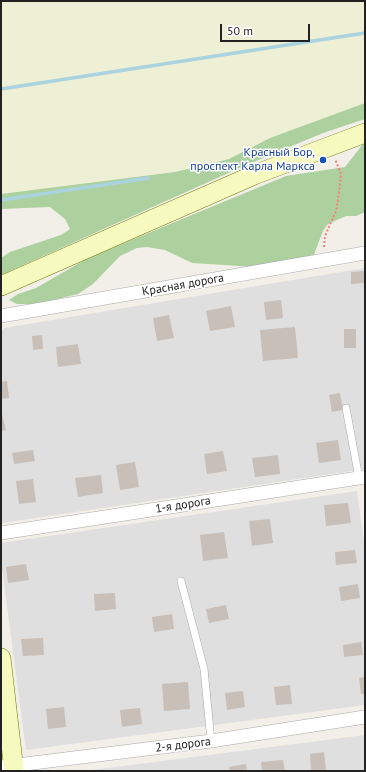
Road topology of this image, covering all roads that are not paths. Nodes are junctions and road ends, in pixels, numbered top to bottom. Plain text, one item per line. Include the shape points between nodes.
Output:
1 (365, 133) edge
2 (365, 253) edge
3 (1, 286) edge
4 (1, 316) edge
5 (346, 408) dead end
6 (362, 478) edge
7 (1, 533) edge
8 (181, 581) dead end
9 (1, 658) edge
10 (365, 717) edge
11 (211, 741) junction
12 (10, 768) edge

1 - 3 main road via 254,175
2 - 4 street, Красная дорога
5 - 6 lane
6 - 7 street, 1-я дорога
8 - 11 lane via 204,669
9 - 12 main road
10 - 11 street, 2-я дорога
11 - 12 street, 2-я дорога

